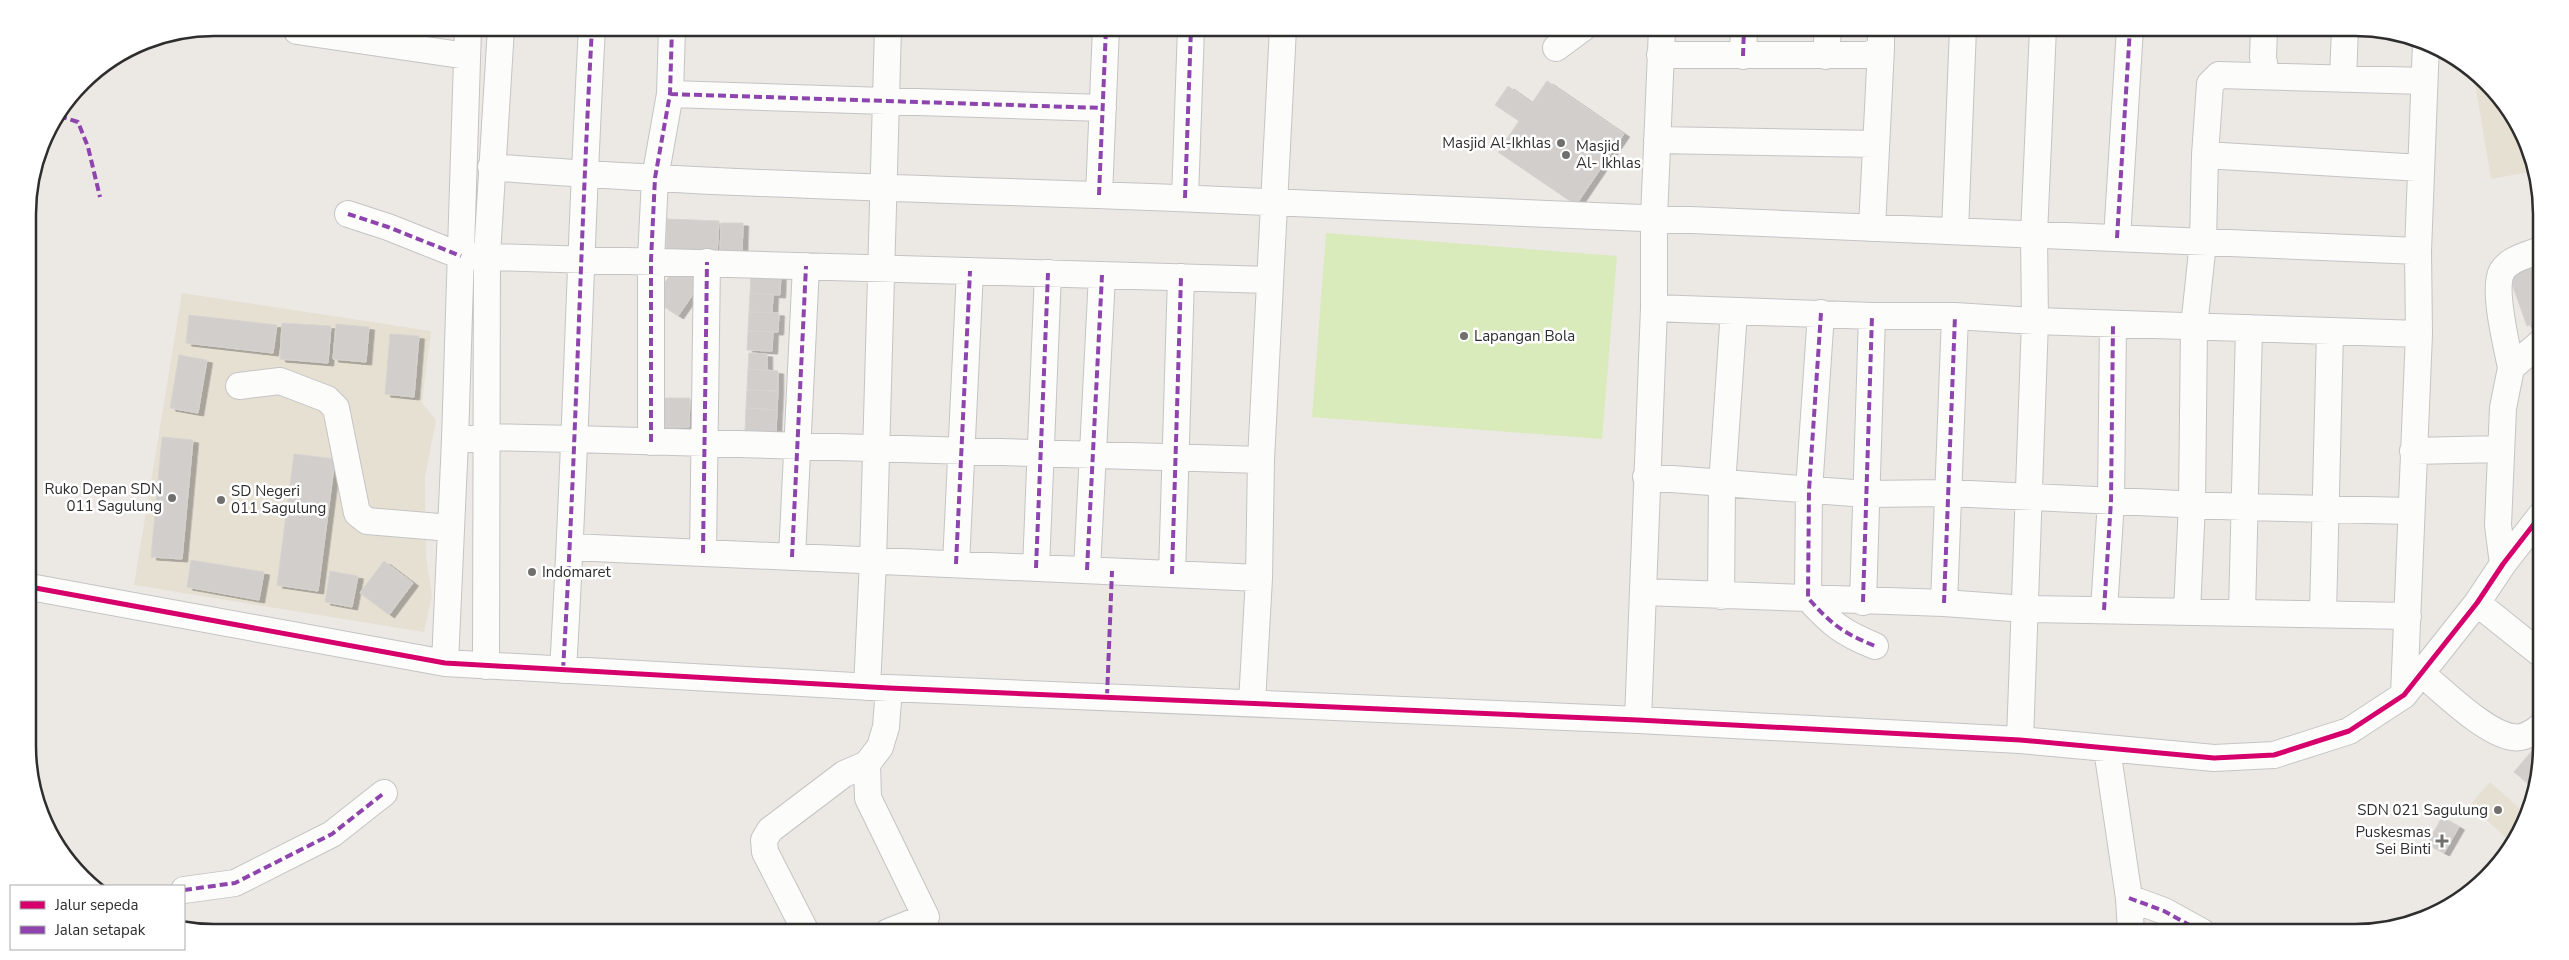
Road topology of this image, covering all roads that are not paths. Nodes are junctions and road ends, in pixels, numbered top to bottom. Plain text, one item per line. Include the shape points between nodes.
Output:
1 (331, 36) edge
2 (468, 36) edge
3 (500, 36) edge
4 (592, 36) edge
5 (672, 36) edge
6 (888, 36) edge
7 (1106, 36) edge
8 (1191, 36) edge
9 (1283, 36) edge
10 (1572, 36) edge
11 (1661, 36) edge
12 (1743, 36) edge
13 (1827, 36) edge
14 (1963, 36) edge
15 (2043, 36) edge
16 (2130, 36) edge
17 (2264, 36) edge
18 (2345, 36) edge
19 (1881, 38) edge
20 (1556, 48) dead end
21 (2426, 51) edge
22 (1660, 55) junction
23 (467, 56) junction
24 (1742, 56) junction
25 (1826, 56) junction
26 (2266, 75) junction
27 (2343, 79) junction
28 (2424, 82) junction
29 (670, 94) junction
30 (886, 100) junction
31 (1103, 108) junction
32 (1657, 140) junction
33 (1876, 144) junction
34 (2205, 155) junction
35 (491, 167) junction
36 (2421, 168) junction
37 (584, 174) junction
38 (655, 178) junction
39 (882, 188) junction
40 (1099, 195) junction
41 (1185, 198) junction
42 (1274, 202) junction
43 (348, 214) dead end
44 (1654, 218) junction
45 (1872, 228) junction
46 (1955, 231) junction
47 (2034, 235) junction
48 (2117, 238) junction
49 (2203, 242) junction
50 (2418, 251) junction
51 (2533, 253) edge
52 (487, 255) junction
53 (461, 256) junction
54 (582, 259) junction
55 (651, 260) junction
56 (707, 262) junction
57 (806, 266) junction
58 (880, 268) junction
59 (970, 271) junction
60 (1048, 273) junction
61 (1102, 275) junction
62 (1181, 277) junction
63 (1270, 280) junction
64 (1654, 308) junction
65 (1734, 311) junction
66 (1821, 313) junction
67 (1872, 316) junction
68 (1955, 316) junction
69 (2035, 321) junction
70 (2113, 324) junction
71 (2194, 327) junction
72 (2249, 328) junction
73 (2330, 331) junction
74 (2419, 334) junction
75 (2533, 349) edge
76 (2511, 368) junction
77 (239, 386) dead end
78 (488, 438) junction
79 (574, 439) junction
80 (455, 440) junction
81 (651, 442) junction
82 (703, 443) junction
83 (796, 446) junction
84 (875, 448) junction
85 (2501, 449) junction
86 (960, 450) junction
87 (2413, 451) junction
88 (1040, 453) junction
89 (1092, 454) junction
90 (1174, 456) junction
91 (1262, 460) junction
92 (1646, 477) junction
93 (1722, 485) junction
94 (1809, 490) junction
95 (1948, 493) junction
96 (1866, 494) junction
97 (2029, 497) junction
98 (2111, 501) junction
99 (2192, 503) junction
100 (2243, 507) junction
101 (2327, 509) junction
102 (2410, 511) junction
103 (2533, 525) edge
104 (451, 537) junction
105 (485, 546) junction
106 (571, 547) junction
107 (703, 553) junction
108 (792, 557) junction
109 (873, 560) junction
110 (956, 564) junction
111 (2503, 564) junction
112 (1036, 568) junction
113 (1088, 570) junction
114 (1172, 574) junction
115 (1259, 578) junction
116 (36, 588) edge
117 (1644, 592) junction
118 (1722, 596) junction
119 (1808, 598) junction
120 (1863, 602) junction
121 (1944, 603) junction
122 (2477, 603) junction
123 (2026, 609) junction
124 (2104, 610) junction
125 (2187, 612) junction
126 (2242, 613) junction
127 (2323, 614) junction
128 (2408, 616) junction
129 (1875, 646) dead end
130 (2533, 648) edge
131 (445, 664) junction
132 (486, 666) junction
133 (563, 670) junction
134 (2421, 673) junction
135 (878, 687) junction
136 (2404, 695) junction
137 (1252, 703) junction
138 (1638, 720) junction
139 (2533, 733) edge
140 (2020, 740) junction
141 (2107, 749) junction
142 (867, 764) junction
143 (384, 792) dead end
144 (185, 890) edge
145 (2129, 898) junction
146 (802, 924) edge
147 (908, 924) edge
148 (2131, 924) edge
149 (2188, 924) edge

1 - 23 street
2 - 23 street
3 - 35 street
4 - 37 street
5 - 29 street
6 - 30 street
7 - 31 street
8 - 41 street
9 - 42 street
10 - 20 street
11 - 22 street
12 - 24 street
13 - 25 street
14 - 46 street
15 - 47 street
16 - 48 street
17 - 26 street
18 - 27 street
19 - 25 street via 1869,56
19 - 33 street
21 - 28 street
22 - 24 street
22 - 32 street
23 - 53 street
24 - 25 street
26 - 27 street
26 - 34 street via 2219,75 2210,84
27 - 28 street
28 - 36 street
29 - 30 street
29 - 38 street
30 - 31 street
30 - 39 street
31 - 40 street
32 - 33 street
32 - 44 street
33 - 45 street
34 - 36 street
34 - 49 street
35 - 37 street
35 - 52 street
36 - 50 street
37 - 38 street
37 - 54 street
38 - 39 street
38 - 55 street
39 - 40 street
39 - 58 street
40 - 41 street
41 - 42 street
42 - 44 street
42 - 63 street
43 - 53 street
44 - 45 street
44 - 64 street
45 - 46 street
46 - 47 street
47 - 48 street
47 - 69 street
48 - 49 street
49 - 50 street
49 - 71 street
50 - 74 street
51 - 76 street via 2503,270 2498,287
52 - 53 street
52 - 54 street
52 - 78 street
53 - 80 street
54 - 55 street
54 - 79 street
55 - 56 street
55 - 81 street
56 - 57 street
56 - 82 street
57 - 58 street
57 - 83 street
58 - 59 street
58 - 84 street
59 - 60 street
59 - 86 street
60 - 61 street
60 - 88 street
61 - 62 street
61 - 89 street
62 - 63 street
62 - 90 street
63 - 91 street
64 - 65 street
64 - 92 street
65 - 66 street
65 - 93 street
66 - 67 street
66 - 94 street
67 - 68 street
67 - 96 street
68 - 69 street
68 - 95 street
69 - 70 street
69 - 97 street
70 - 71 street
70 - 98 street
71 - 72 street
71 - 99 street
72 - 73 street
72 - 100 street
73 - 74 street
73 - 101 street
74 - 87 street
75 - 76 street
76 - 85 street via 2503,408
77 - 104 street via 280,381 327,399 336,408 357,513 367,521
78 - 79 street
78 - 80 street
78 - 105 street
79 - 81 street
79 - 106 street
80 - 104 street
81 - 82 street
82 - 83 street
82 - 107 street
83 - 84 street
83 - 108 street
84 - 86 street
84 - 109 street
85 - 87 street
85 - 111 street via 2498,526
86 - 88 street
86 - 110 street
87 - 102 street
88 - 89 street
88 - 112 street
89 - 90 street
89 - 113 street
90 - 91 street
90 - 114 street
91 - 115 street
92 - 93 street
92 - 117 street
93 - 94 street
93 - 118 street
94 - 96 street
94 - 119 street
95 - 96 street
95 - 97 street
95 - 121 street
96 - 120 street
97 - 98 street
97 - 123 street
98 - 99 street
98 - 124 street
99 - 100 street
99 - 125 street
100 - 101 street
100 - 126 street
101 - 102 street
101 - 127 street
102 - 128 street
103 - 111 street
104 - 105 street
104 - 131 street
105 - 132 street
106 - 107 street
106 - 133 street
107 - 108 street
108 - 109 street
109 - 110 street
109 - 135 street
110 - 112 street
111 - 122 street
112 - 113 street
113 - 114 street
114 - 115 street
115 - 137 street
116 - 131 street
117 - 118 street
117 - 138 street
118 - 119 street
119 - 120 street
119 - 129 street via 1828,622
120 - 121 street
121 - 123 street
122 - 130 street
122 - 134 street
123 - 124 street
123 - 140 street
124 - 125 street
125 - 126 street
126 - 127 street
127 - 128 street
128 - 136 street
131 - 132 street
132 - 133 street
133 - 135 street
134 - 136 street
134 - 139 street via 2497,733 2515,738
135 - 137 street
135 - 142 street via 886,727 880,747
136 - 141 street via 2349,731 2274,755 2214,758
137 - 138 street
138 - 140 street
140 - 141 street
141 - 145 street
142 - 146 street via 844,774 770,830 764,840 765,852
142 - 147 street via 868,798 926,917
143 - 144 street via 332,834 235,883
145 - 148 street
145 - 149 street

